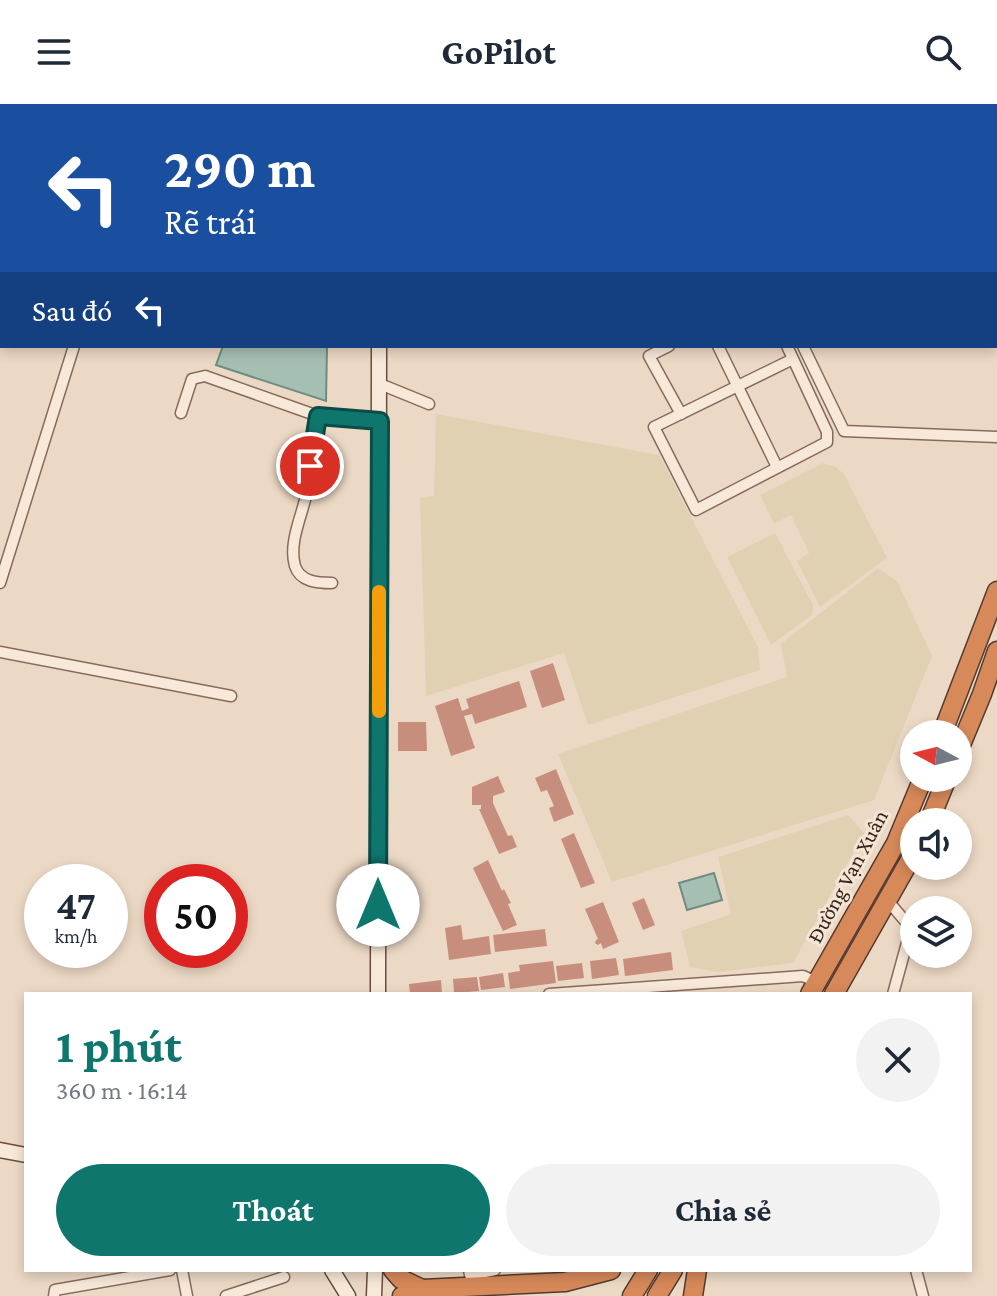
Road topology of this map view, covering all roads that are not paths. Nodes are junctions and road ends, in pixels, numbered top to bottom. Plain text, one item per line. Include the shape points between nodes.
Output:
1 (73, 348) edge
2 (379, 348) edge
3 (719, 348) edge
4 (788, 348) edge
5 (804, 348) edge
6 (646, 351) edge
7 (793, 359) junction
8 (380, 384) junction
9 (739, 386) junction
10 (429, 404) dead end
11 (181, 413) dead end
12 (681, 414) junction
13 (318, 416) junction
14 (380, 421) junction
15 (997, 437) edge
16 (777, 467) junction
17 (0, 583) edge
18 (332, 583) dead end
19 (997, 591) edge
20 (993, 615) edge
21 (997, 651) edge
22 (0, 652) edge
23 (231, 696) dead end
24 (948, 720) edge
25 (971, 720) edge
26 (917, 792) edge
27 (900, 879) edge
28 (888, 901) junction
29 (813, 988) edge
30 (634, 991) edge
31 (378, 992) edge
32 (599, 992) edge
33 (835, 992) edge
34 (894, 992) edge
35 (0, 1150) edge
36 (24, 1155) edge
37 (158, 1272) edge
38 (182, 1272) edge
39 (333, 1272) edge
40 (375, 1272) edge
41 (395, 1272) edge
42 (603, 1272) edge
43 (647, 1272) edge
44 (672, 1272) edge
45 (697, 1272) edge
46 (917, 1272) edge
47 (284, 1277) dead end
48 (526, 1283) junction
49 (422, 1289) junction
50 (54, 1296) edge
51 (187, 1296) edge
52 (226, 1296) edge
53 (348, 1296) edge
54 (374, 1296) edge
55 (402, 1296) edge
56 (562, 1296) edge
57 (632, 1296) edge
58 (657, 1296) edge
59 (693, 1296) edge
60 (923, 1296) edge

1 - 17 street
2 - 8 main road
3 - 9 street
4 - 7 street
5 - 15 street via 844,431
6 - 12 street
7 - 9 street
7 - 16 street via 827,442
8 - 10 street
8 - 14 main road
9 - 12 street
9 - 16 street
11 - 13 street via 192,379 205,376
12 - 16 street via 654,427 696,510
13 - 14 street
13 - 18 street via 294,564 305,578
14 - 31 main road
19 - 20 highway
20 - 24 highway
21 - 25 highway
22 - 23 street
26 - 29 highway, Đường Vạn Xuân via 896,843
27 - 28 highway, Đường Vạn Xuân
28 - 33 highway, Đường Vạn Xuân
28 - 34 street via 911,928
29 - 30 street via 803,976
30 - 32 street
35 - 36 main road
37 - 50 street via 55,1290
38 - 51 street
39 - 53 main road
40 - 54 main road
41 - 49 highway
42 - 48 highway via 565,1282
43 - 57 highway
44 - 58 highway
45 - 59 highway
46 - 60 street
47 - 52 street
48 - 49 highway
48 - 56 highway
49 - 55 highway

